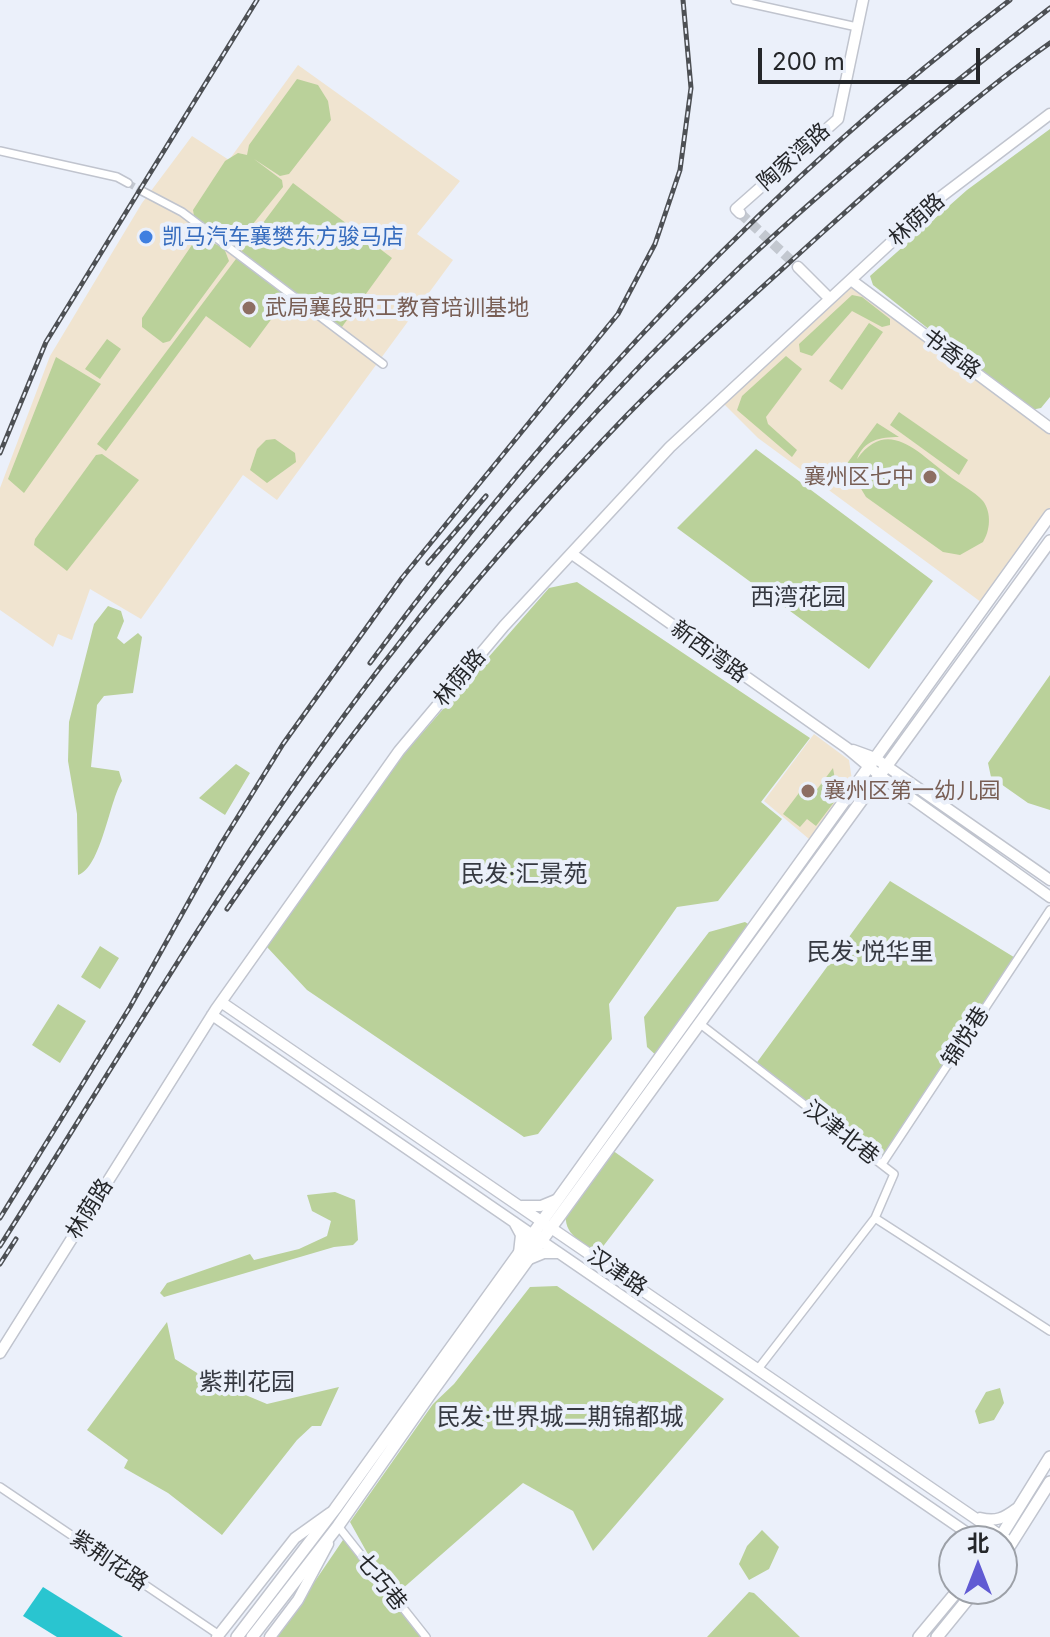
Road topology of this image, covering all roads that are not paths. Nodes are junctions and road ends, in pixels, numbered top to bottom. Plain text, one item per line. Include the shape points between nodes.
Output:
1 (735, 0) edge
2 (863, 0) edge
3 (857, 27) junction
4 (1050, 114) edge
5 (0, 151) edge
6 (128, 183) tunnel mouth
7 (142, 191) tunnel mouth
8 (740, 213) dead end
9 (798, 267) tunnel mouth
10 (851, 280) junction
11 (830, 299) junction
12 (383, 364) dead end
13 (1050, 428) edge
14 (1050, 515) edge
15 (1050, 541) edge
16 (572, 554) junction
17 (872, 763) junction
18 (882, 771) junction
19 (1050, 880) edge
20 (1050, 897) edge
21 (1050, 910) edge
22 (221, 1002) junction
23 (212, 1015) junction
24 (699, 1023) junction
25 (882, 1164) junction
26 (520, 1205) junction
27 (560, 1205) junction
28 (875, 1218) junction
29 (513, 1220) junction
30 (547, 1224) junction
31 (537, 1237) junction
32 (567, 1238) junction
33 (560, 1253) junction
34 (523, 1257) junction
35 (1050, 1331) edge
36 (0, 1353) edge
37 (758, 1369) junction
38 (1050, 1457) edge
39 (0, 1487) edge
40 (1049, 1487) edge
41 (1021, 1505) junction
42 (335, 1509) junction
43 (972, 1516) junction
44 (956, 1525) edge
45 (984, 1525) edge
46 (1011, 1525) edge
47 (1017, 1525) edge
48 (338, 1526) junction
49 (946, 1605) edge
50 (963, 1605) edge
51 (261, 1614) junction
52 (218, 1636) edge
53 (237, 1637) edge
54 (252, 1637) edge
55 (270, 1637) edge
56 (426, 1637) edge
57 (919, 1637) edge
58 (937, 1637) edge

1 - 3 street
2 - 3 street, 陶家湾路
3 - 8 street, 陶家湾路 via 838,119 736,209
4 - 10 street, 林荫路 via 938,199
5 - 6 street
7 - 12 street via 182,212
9 - 11 street
10 - 11 street, 林荫路
10 - 13 street, 书香路
11 - 16 street, 林荫路 via 670,447
14 - 17 main road
15 - 18 main road
16 - 17 street, 新西湾路
16 - 22 street, 林荫路 via 399,751
17 - 18 street, 新西湾路
17 - 27 main road
18 - 19 street, 新西湾路
18 - 20 street, 新西湾路
18 - 24 main road
21 - 25 street, 锦悦巷
22 - 23 street, 林荫路
22 - 26 street, 汉津路
23 - 29 street, 汉津路
23 - 36 street, 林荫路
24 - 25 street, 汉津北巷
24 - 27 main road
25 - 28 street, 汉津北巷 via 894,1174
26 - 27 street
26 - 30 street, 汉津路
27 - 30 main road
27 - 32 street
28 - 35 street
28 - 37 street
29 - 31 street, 汉津路
29 - 34 street
30 - 31 main road
30 - 32 street, 汉津路
31 - 33 street, 汉津路
31 - 34 main road
32 - 37 street, 汉津路
33 - 34 street
33 - 44 street, 汉津路
34 - 42 main road
34 - 48 main road
37 - 43 street, 汉津路
38 - 41 main road
39 - 52 street, 紫荆花路
40 - 47 main road
41 - 43 street via 1005,1518
41 - 46 main road
42 - 51 main road
42 - 52 street via 295,1538
43 - 45 street, 汉津路
48 - 51 main road
48 - 55 street via 298,1600
48 - 56 street, 七巧巷
49 - 57 main road
50 - 58 main road
51 - 53 main road
51 - 54 main road

